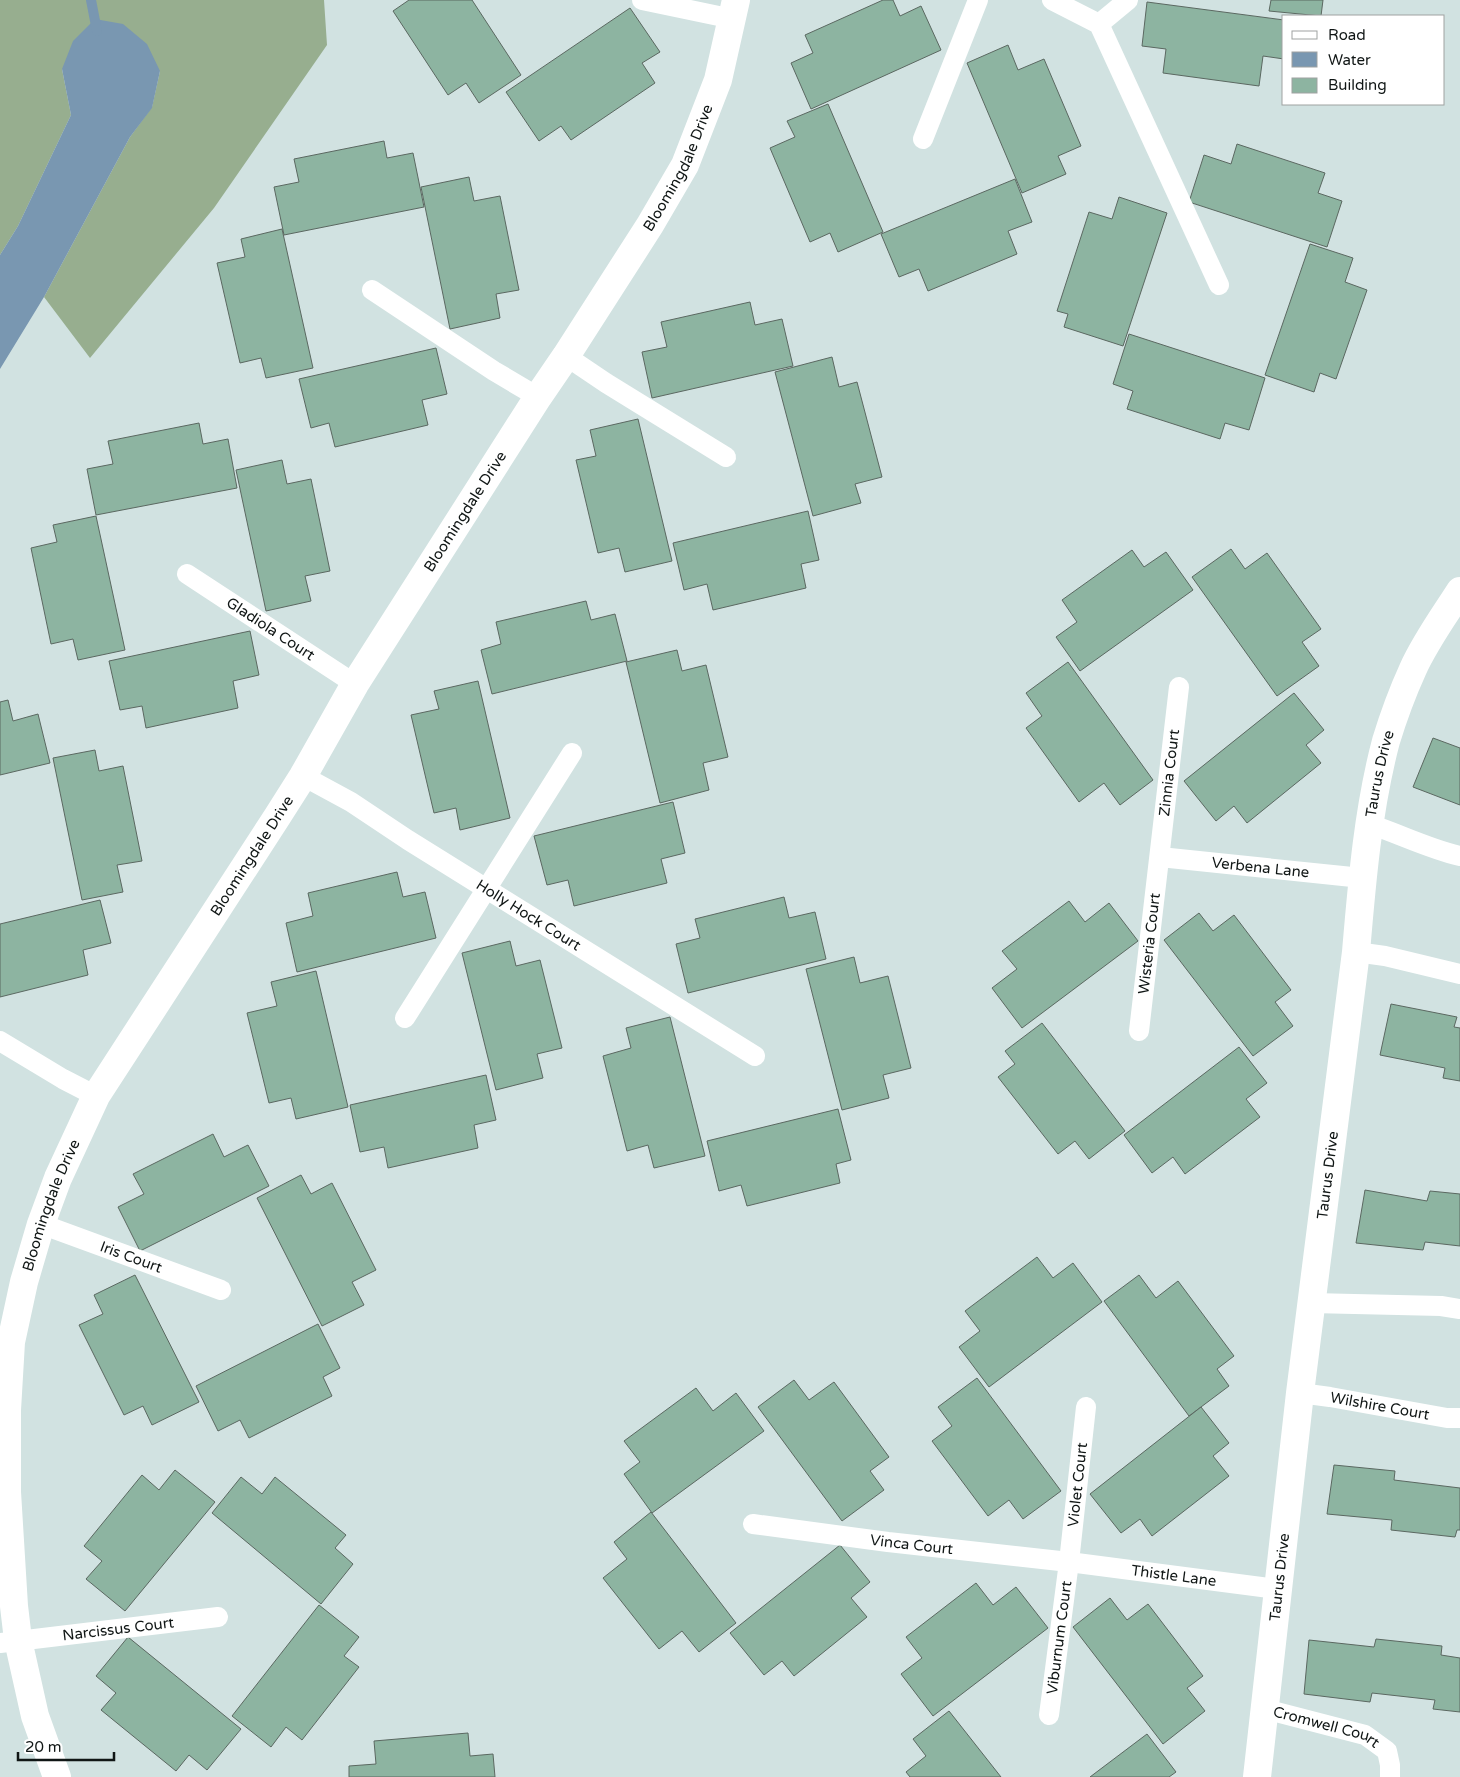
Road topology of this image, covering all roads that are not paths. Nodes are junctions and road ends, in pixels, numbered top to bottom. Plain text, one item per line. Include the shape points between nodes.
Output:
1 (642, 0) edge
2 (978, 0) edge
3 (1052, 0) edge
4 (1128, 0) edge
5 (734, 9) edge
6 (1098, 24) junction
7 (923, 139) dead end
8 (1219, 285) dead end
9 (372, 290) dead end
10 (566, 356) junction
11 (538, 397) junction
12 (726, 458) dead end
13 (187, 574) dead end
14 (1460, 591) edge
15 (355, 684) junction
16 (1179, 687) dead end
17 (572, 753) dead end
18 (303, 776) junction
19 (1369, 824) junction
20 (1460, 856) edge
21 (1160, 857) junction
22 (1362, 878) junction
23 (487, 889) junction
24 (1356, 952) junction
25 (1460, 974) edge
26 (405, 1018) dead end
27 (1139, 1031) dead end
28 (0, 1041) edge
29 (754, 1056) dead end
30 (96, 1096) junction
31 (41, 1224) junction
32 (221, 1290) dead end
33 (1311, 1303) junction
34 (1460, 1310) edge
35 (1300, 1393) junction
36 (1086, 1407) dead end
37 (1460, 1418) edge
38 (753, 1524) dead end
39 (1069, 1562) junction
40 (1277, 1589) junction
41 (218, 1617) dead end
42 (9, 1642) edge
43 (1265, 1709) junction
44 (1049, 1715) dead end
45 (57, 1777) edge
46 (1257, 1777) edge
47 (1390, 1777) edge

1 - 5 lane
2 - 7 lane
3 - 6 lane
4 - 6 lane
5 - 10 street, Bloomingdale Drive via 718,80 685,165
6 - 8 lane
9 - 11 lane
10 - 11 street, Bloomingdale Drive
10 - 12 lane
11 - 15 street, Bloomingdale Drive
13 - 15 lane, Gladiola Court
14 - 19 street, Taurus Drive via 1413,668 1387,740
15 - 18 street, Bloomingdale Drive
16 - 21 lane, Zinnia Court
17 - 23 lane
18 - 23 lane, Holly Hock Court via 351,802
18 - 30 street, Bloomingdale Drive
19 - 20 lane
19 - 22 street, Taurus Drive
21 - 22 lane, Verbena Lane
21 - 27 lane, Wisteria Court
22 - 24 street, Taurus Drive
23 - 26 lane
23 - 29 lane, Holly Hock Court
24 - 25 lane
24 - 33 street, Taurus Drive
28 - 30 lane
30 - 31 street, Bloomingdale Drive via 58,1178
31 - 32 lane, Iris Court
31 - 42 street, Bloomingdale Drive via 11,1342 7,1492 14,1606
33 - 34 lane via 1441,1306
33 - 35 street, Taurus Drive
35 - 37 lane, Wilshire Court
35 - 40 street, Taurus Drive
36 - 39 lane, Violet Court
38 - 39 lane, Vinca Court
39 - 40 lane, Thistle Lane
39 - 44 lane, Viburnum Court
40 - 43 street, Taurus Drive
41 - 42 lane, Narcissus Court
42 - 45 street, Bloomingdale Drive
43 - 46 street, Taurus Drive
43 - 47 lane, Cromwell Court via 1365,1735 1387,1751

